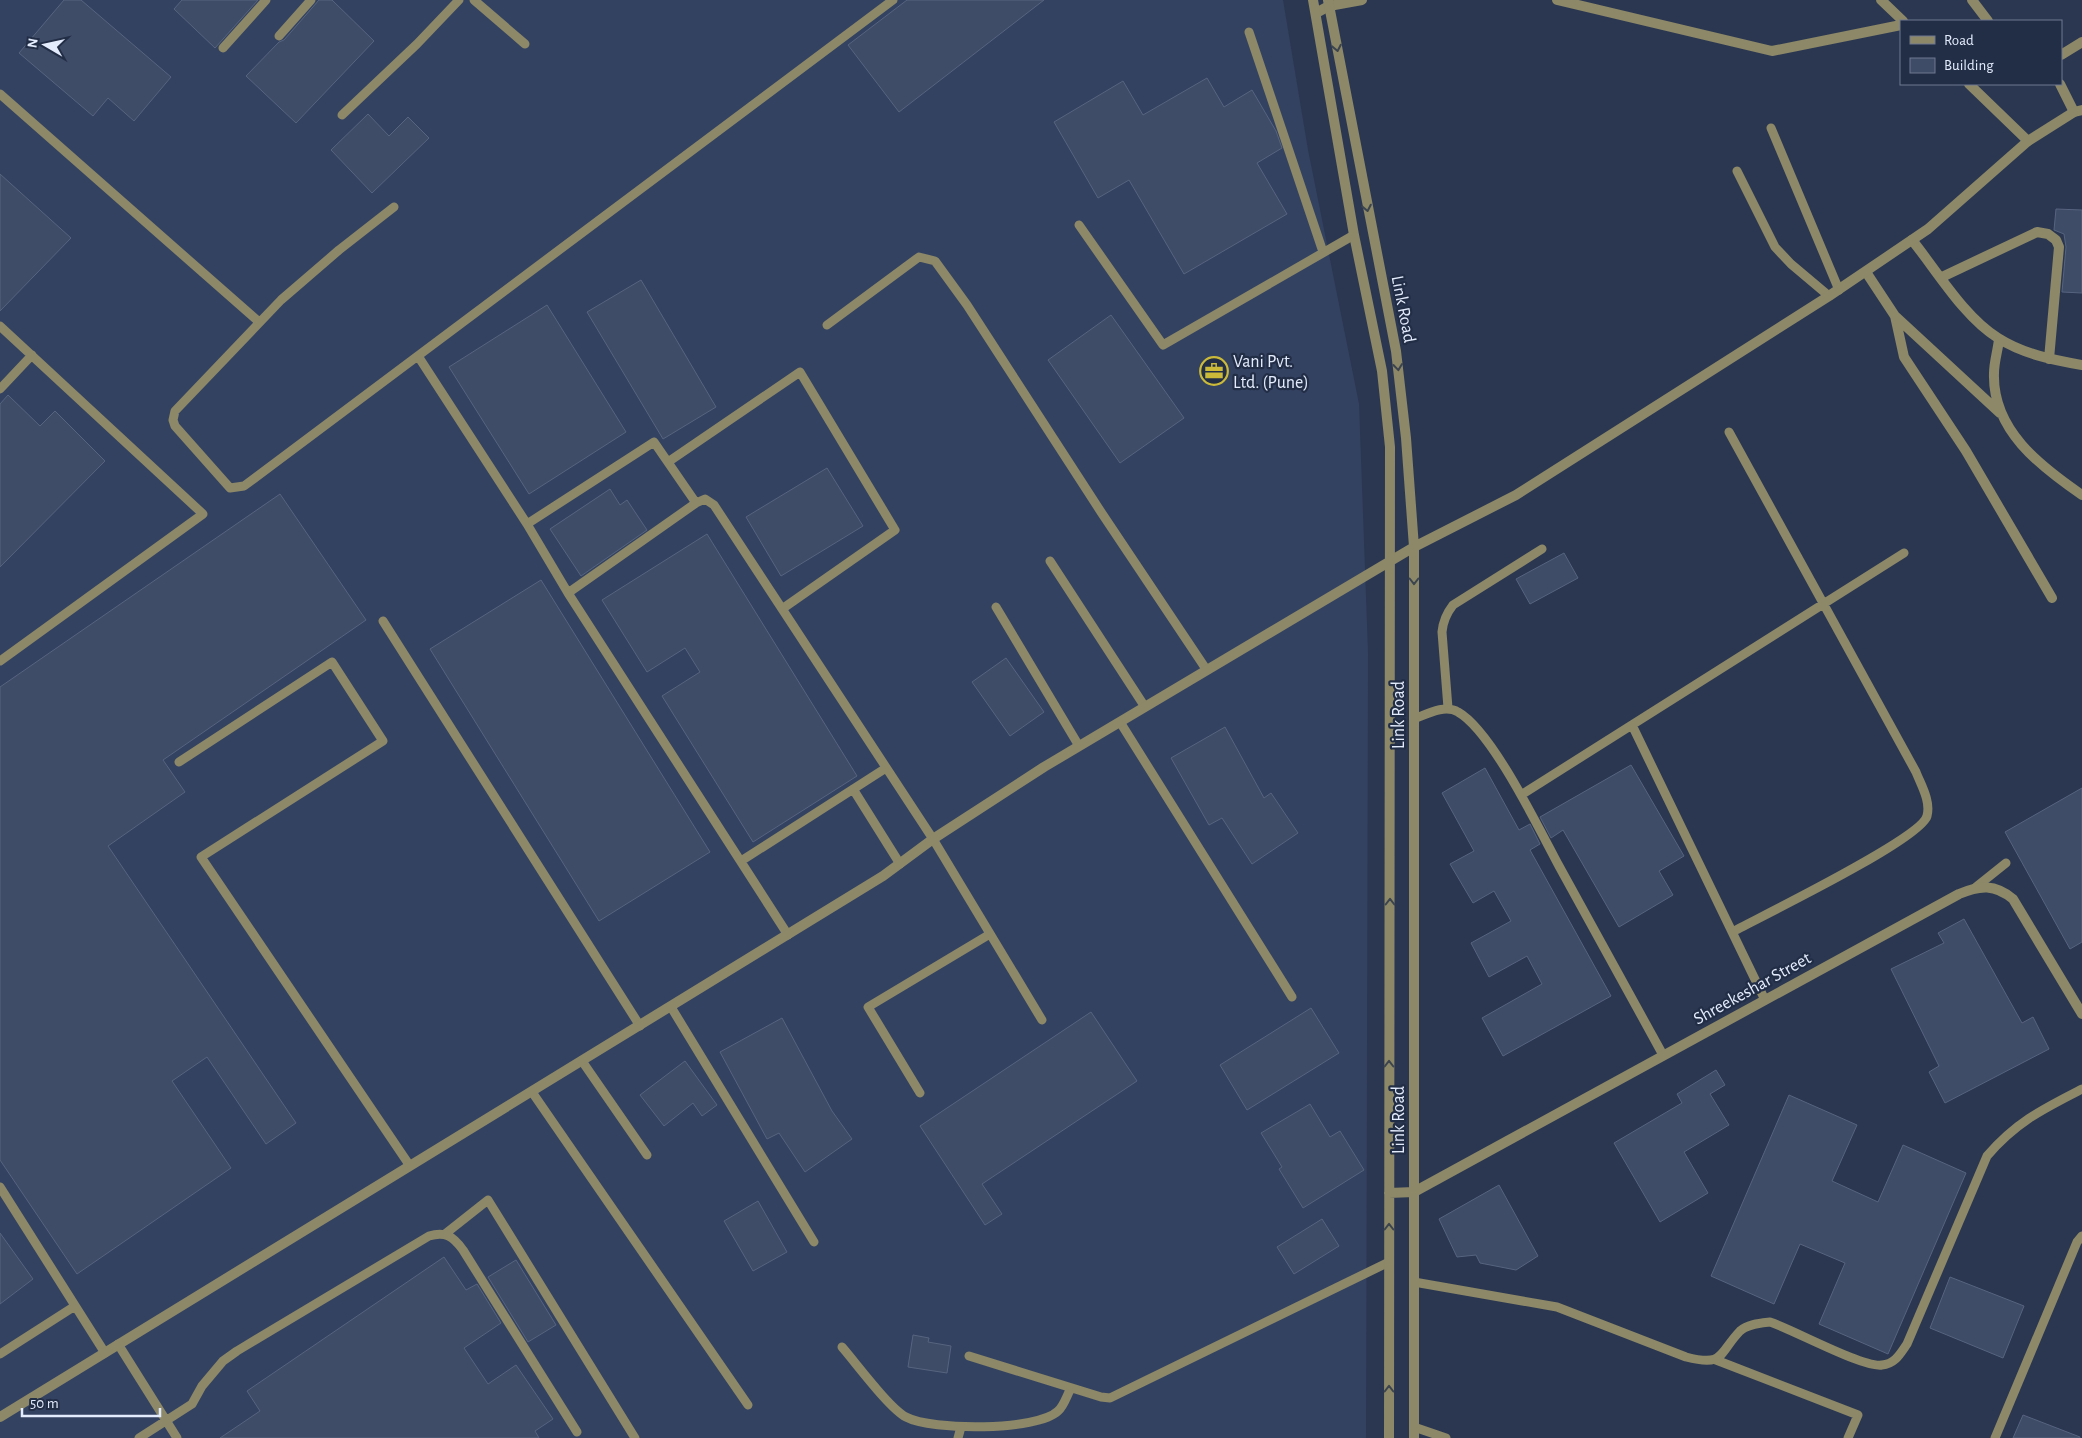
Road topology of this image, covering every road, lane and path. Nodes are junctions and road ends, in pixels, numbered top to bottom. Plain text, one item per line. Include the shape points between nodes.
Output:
1 (266, 0) edge
2 (311, 0) edge
3 (460, 0) edge
4 (474, 0) edge
5 (893, 0) edge
6 (1313, 0) edge
7 (1362, 0) edge
8 (1557, 0) edge
9 (1881, 0) edge
10 (1972, 0) edge
11 (1329, 3) edge
12 (1316, 13) junction
13 (1902, 20) edge
14 (1987, 20) edge
15 (1900, 25) edge
16 (1248, 32) dead end
17 (279, 36) dead end
18 (2082, 42) edge
19 (525, 44) dead end
20 (223, 48) dead end
21 (2062, 55) edge
22 (1970, 85) edge
23 (2061, 85) edge
24 (0, 94) edge
25 (2078, 111) edge
26 (342, 115) dead end
27 (1771, 128) dead end
28 (2028, 141) junction
29 (1737, 171) dead end
30 (394, 207) dead end
31 (1079, 226) dead end
32 (1354, 235) junction
33 (1912, 240) junction
34 (1323, 252) junction
35 (1866, 272) junction
36 (1942, 277) junction
37 (1839, 290) junction
38 (1829, 296) junction
39 (1895, 316) junction
40 (259, 322) junction
41 (0, 326) edge
42 (827, 326) dead end
43 (2000, 339) junction
44 (32, 356) junction
45 (418, 356) junction
46 (2049, 359) junction
47 (2082, 365) edge
48 (0, 390) edge
49 (2000, 413) junction
50 (1729, 432) dead end
51 (668, 462) junction
52 (2082, 495) edge
53 (696, 503) junction
54 (527, 524) junction
55 (1414, 547) junction
56 (1542, 549) dead end
57 (1904, 553) dead end
58 (1050, 562) dead end
59 (1390, 562) junction
60 (568, 593) junction
61 (2052, 598) dead end
62 (1823, 603) junction
63 (996, 607) dead end
64 (782, 608) junction
65 (383, 621) dead end
66 (0, 661) edge
67 (1206, 670) junction
68 (1145, 707) junction
69 (1448, 708) junction
70 (1414, 719) junction
71 (1120, 722) junction
72 (1632, 725) junction
73 (1078, 746) junction
74 (179, 762) dead end
75 (886, 768) junction
76 (853, 789) junction
77 (1521, 795) junction
78 (933, 839) junction
79 (741, 861) junction
80 (2006, 863) dead end
81 (900, 864) junction
82 (1976, 888) junction
83 (1732, 932) junction
84 (788, 934) junction
85 (990, 934) junction
86 (1292, 997) dead end
87 (1765, 1000) junction
88 (671, 1007) junction
89 (2082, 1014) edge
90 (1042, 1020) dead end
91 (640, 1026) junction
92 (1664, 1055) junction
93 (582, 1062) junction
94 (2082, 1089) edge
95 (532, 1092) junction
96 (920, 1093) dead end
97 (648, 1155) dead end
98 (410, 1166) junction
99 (0, 1187) edge
100 (1389, 1192) junction
101 (1414, 1192) junction
102 (445, 1234) junction
103 (2082, 1236) edge
104 (814, 1242) dead end
105 (1389, 1262) junction
106 (1414, 1282) junction
107 (75, 1306) junction
108 (118, 1344) junction
109 (842, 1347) dead end
110 (105, 1353) junction
111 (0, 1354) edge
112 (969, 1356) dead end
113 (1716, 1360) junction
114 (1071, 1388) junction
115 (748, 1405) dead end
116 (0, 1416) edge
117 (167, 1420) junction
118 (960, 1427) junction
119 (577, 1432) dead end
120 (1414, 1433) edge
121 (138, 1438) edge
122 (177, 1438) edge
123 (635, 1438) edge
124 (958, 1438) edge
125 (1389, 1438) edge
126 (1446, 1438) edge
127 (1848, 1438) edge
128 (1995, 1438) edge

1 - 20 lane
2 - 17 lane
3 - 26 lane
4 - 19 lane
5 - 45 lane
6 - 12 street, Link Road
7 - 11 street
8 - 15 street via 1772,50
9 - 13 street
10 - 14 street
11 - 12 street
11 -> 55 street, Link Road via 1396,351
12 - 32 street, Link Road
16 - 34 lane
18 - 21 street
22 - 28 street
23 - 25 street
24 - 40 lane
25 - 28 street
27 - 37 lane
28 - 33 street
29 - 38 lane via 1775,246
30 - 40 lane via 339,250
31 - 34 lane via 1163,345
32 - 34 lane
32 - 59 street, Link Road via 1384,390 1390,447
33 - 35 street
33 - 36 street
35 - 37 street
35 - 39 street
36 - 43 street via 1974,319
36 - 46 street via 2037,232 2056,240
37 - 38 street
38 - 55 street via 1516,495
39 - 49 street
39 - 61 street via 1904,357 1966,451
40 - 45 lane via 182,402 175,410 173,420 174,426 230,488 244,486
41 - 44 lane
42 - 67 lane via 919,257 935,261
43 - 46 street
43 - 49 street via 1994,372
44 - 48 lane
44 - 66 lane via 203,514
45 - 54 lane
46 - 47 street
49 - 52 street via 2023,447
50 - 62 lane
51 - 53 lane
51 - 54 lane via 654,442
51 - 64 lane via 800,372 895,530
53 - 60 lane
53 - 64 lane via 705,499 714,505
54 - 60 lane
55 - 59 street
55 -> 70 street, Link Road
56 - 69 lane via 1453,605 1448,612 1442,632
57 - 62 lane
58 - 68 lane
59 - 67 street
100 -> 59 street, Link Road
60 - 79 lane
62 - 72 lane
62 - 83 lane via 1916,772 1927,802 1927,817 1918,829 1891,847
63 - 73 lane
64 - 75 lane
65 - 91 lane
67 - 68 street
68 - 71 street
69 - 70 lane
69 - 77 lane via 1468,720 1484,738
70 - 101 street, Link Road
71 - 73 street
71 - 86 lane
72 - 77 lane
72 - 83 lane
73 - 78 street
74 - 98 lane via 332,662 383,741 201,858
75 - 76 lane
75 - 78 lane
76 - 79 lane
76 - 81 lane
77 - 92 lane
78 - 81 street
78 - 85 lane
79 - 84 lane
80 - 82 lane
81 - 84 street
82 - 87 street, Shreekeshar Street via 1959,894
82 - 89 street, Shreekeshar Street via 1997,889 2013,899
83 - 87 lane
84 - 88 street
85 - 90 lane
85 - 96 lane via 868,1007
87 - 92 street, Shreekeshar Street
88 - 91 street
88 - 104 lane
91 - 93 street
92 - 101 street, Shreekeshar Street
93 - 95 street
93 - 97 lane
94 - 113 lane via 2022,1121 1987,1156 1907,1344 1895,1361 1881,1366 1864,1363 1770,1322 1741,1330
95 - 98 street
95 - 115 lane
98 - 108 street
99 - 107 lane
100 - 101 street, Shreekeshar Street
105 -> 100 street, Link Road
101 - 106 street, Link Road
102 - 117 lane via 429,1236 237,1351 218,1367 192,1404
102 - 119 lane via 454,1238 463,1250
102 - 123 lane via 488,1200
103 - 128 lane
105 - 114 lane via 1118,1396 1101,1397
125 -> 105 street, Link Road
106 - 113 lane via 1557,1308 1686,1357
106 - 120 street, Link Road
107 - 110 lane
107 - 111 lane
108 - 110 street
108 - 117 lane
109 - 118 lane via 902,1414 919,1422
110 - 116 street
112 - 114 lane
113 - 127 lane via 1858,1415
114 - 118 lane via 1058,1411 1046,1418 989,1427
117 - 121 lane
117 - 122 lane
118 - 124 lane
120 - 126 lane

